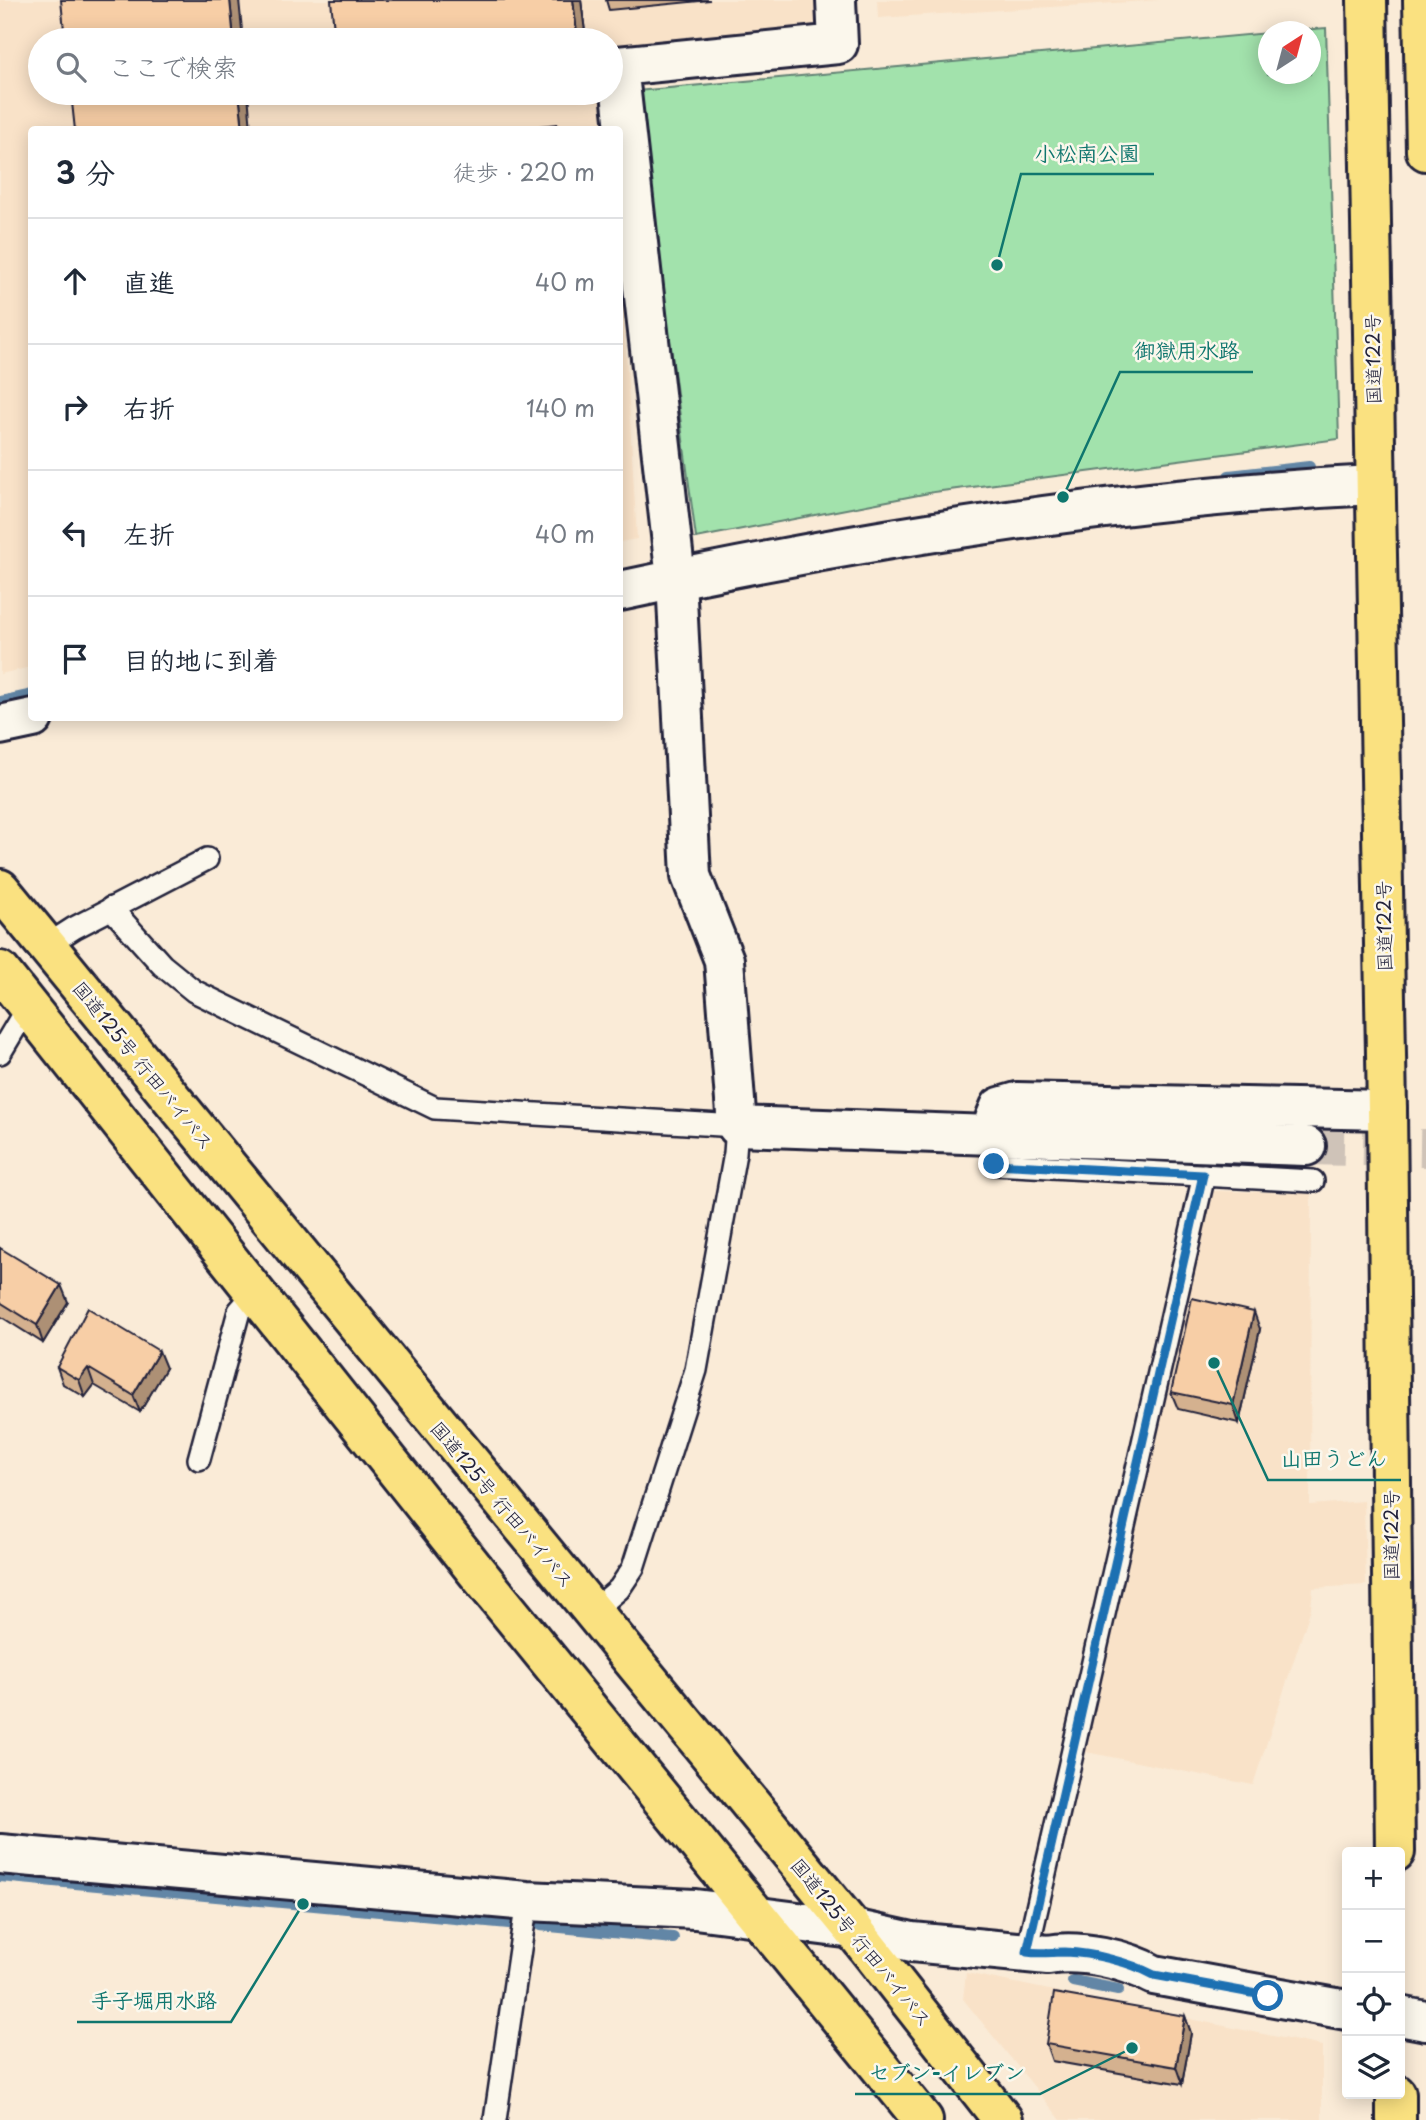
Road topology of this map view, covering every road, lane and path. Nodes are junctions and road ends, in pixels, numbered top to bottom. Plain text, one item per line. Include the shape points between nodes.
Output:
1 (836, 0) edge
2 (1367, 0) edge
3 (1423, 0) edge
4 (623, 66) edge
5 (622, 105) edge
6 (1426, 151) edge
7 (1374, 485) junction
8 (676, 579) junction
9 (623, 590) edge
10 (28, 719) edge
11 (0, 724) edge
12 (207, 859) dead end
13 (0, 890) edge
14 (111, 908) junction
15 (46, 946) junction
16 (0, 971) edge
17 (28, 1006) junction
18 (0, 1053) edge
19 (1387, 1110) junction
20 (737, 1126) junction
21 (995, 1136) junction
22 (1309, 1163) joint
23 (1203, 1175) junction
24 (256, 1292) junction
25 (199, 1459) dead end
26 (592, 1612) junction
27 (1395, 1847) edge
28 (0, 1854) edge
29 (527, 1901) junction
30 (758, 1915) junction
31 (853, 1929) junction
32 (1027, 1952) junction
33 (1342, 2009) edge
34 (1405, 2018) edge
35 (1426, 2021) edge
36 (1396, 2099) edge
37 (495, 2120) edge
38 (923, 2120) edge
39 (1003, 2120) edge
40 (1396, 2120) edge

1 - 4 street via 838,44
2 - 7 highway, 国道122号
3 - 6 highway
5 - 8 street
7 - 8 street via 1180,499 940,531
7 - 19 highway, 国道122号
8 - 9 street
8 - 20 street via 691,876 724,960
10 - 11 street
12 - 14 lane
13 - 15 highway, 国道125号 行田バイパス
14 - 15 lane
14 - 20 lane via 162,965 194,991 435,1108
15 - 26 highway, 国道125号 行田バイパス
16 - 17 highway
17 - 18 lane
17 - 24 highway
19 - 21 street via 1017,1102 1000,1107
19 - 27 highway, 国道122号
20 - 21 street
20 - 26 lane via 696,1370 633,1568 619,1589
21 - 22 street
21 - 23 lane via 994,1164
22 - 23 lane
23 - 32 lane
24 - 25 lane via 239,1311
24 - 30 highway via 545,1657
26 - 31 highway, 国道125号 行田バイパス
28 - 29 street
29 - 30 street
29 - 37 lane
30 - 31 street
30 - 38 highway
31 - 32 street via 912,1942
31 - 39 highway, 国道125号 行田バイパス
32 - 33 street via 1064,1952 1140,1967 1154,1975
34 - 35 street
36 - 40 highway

